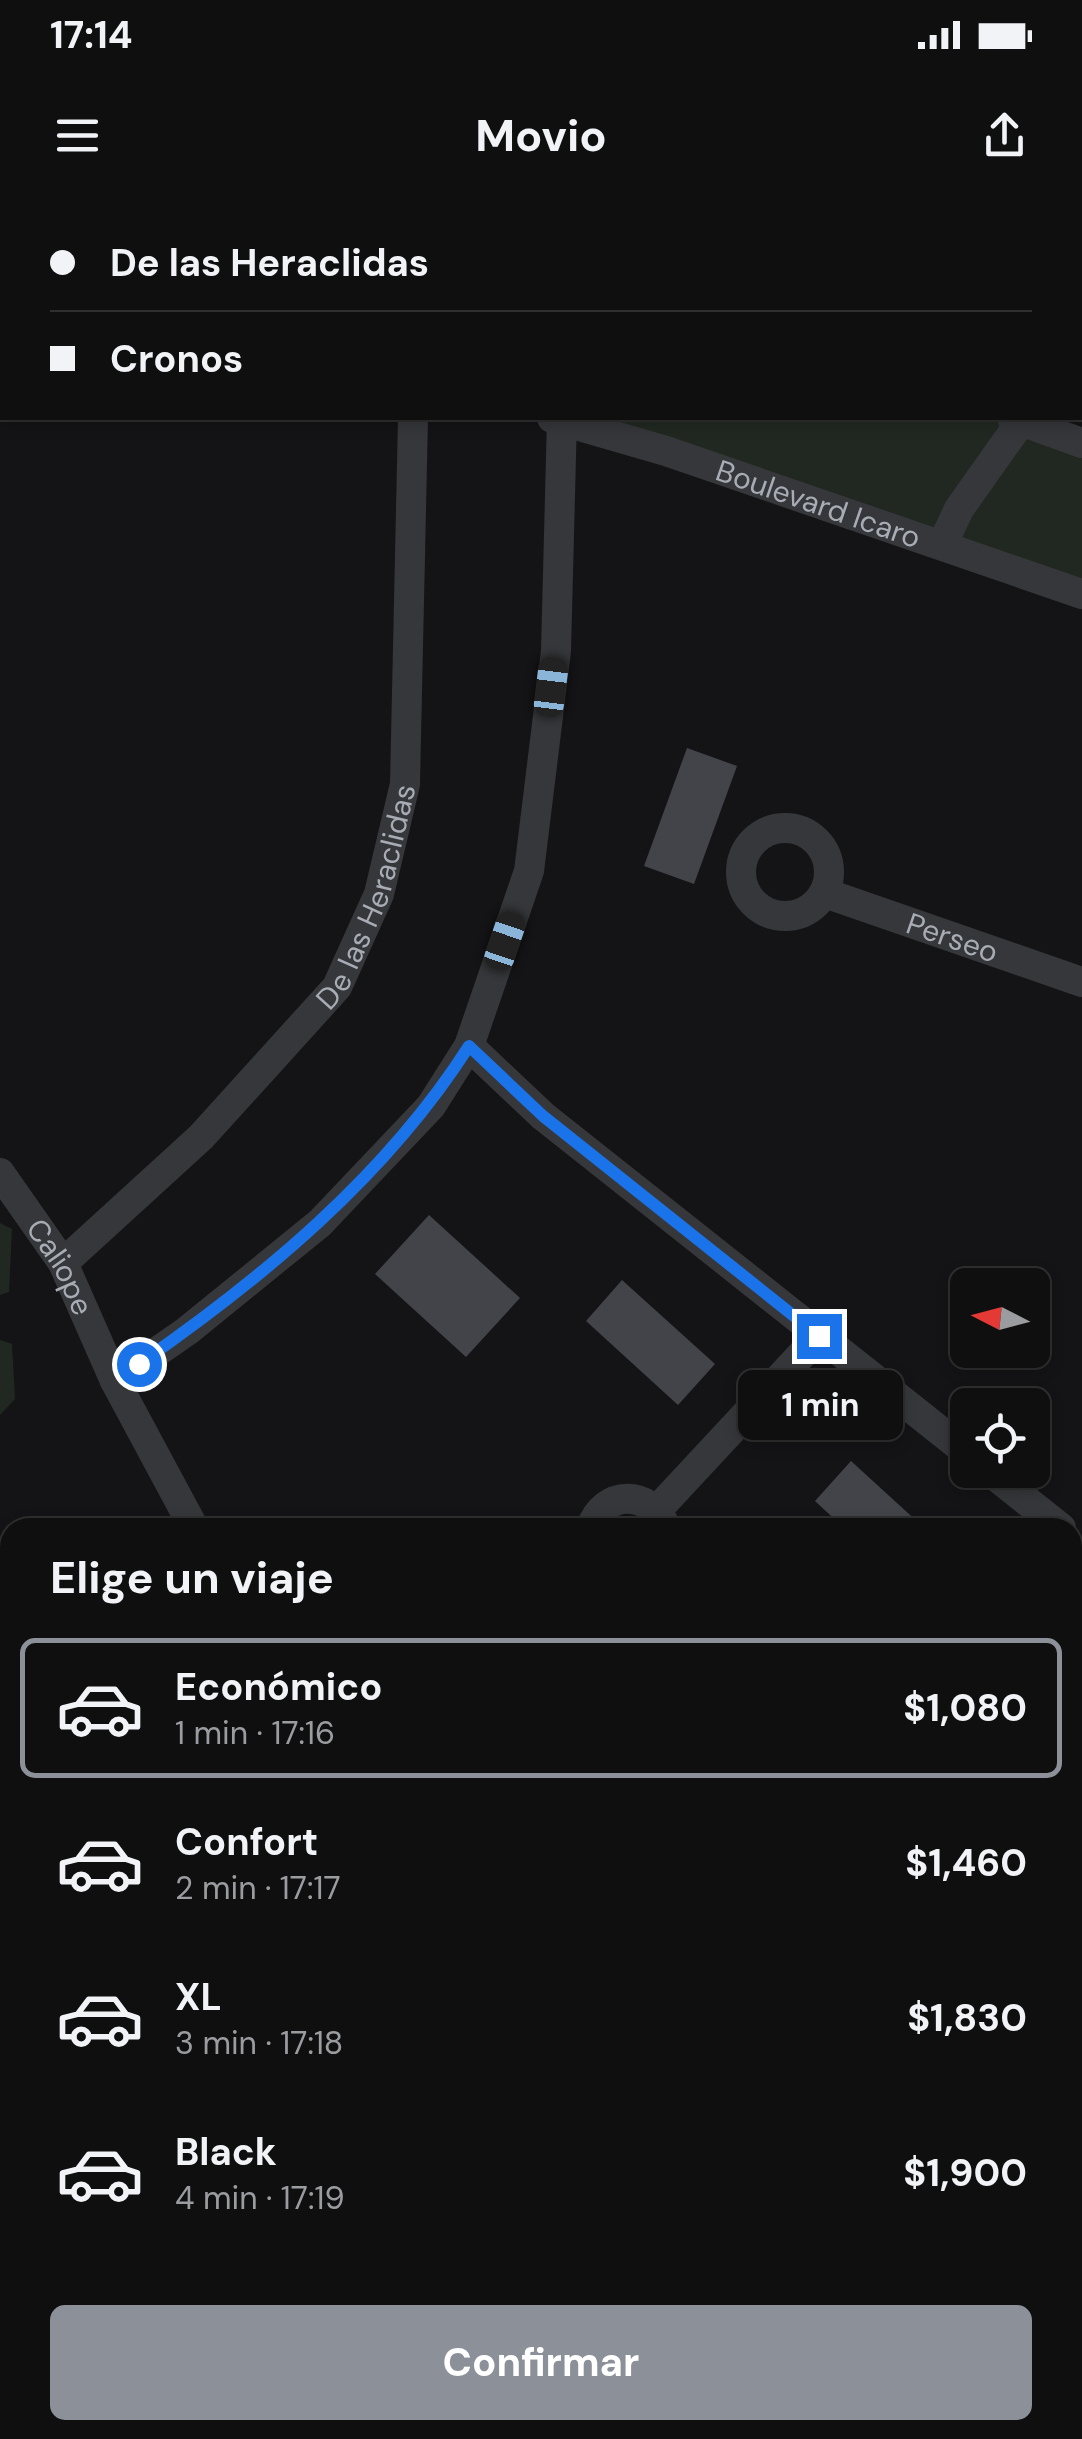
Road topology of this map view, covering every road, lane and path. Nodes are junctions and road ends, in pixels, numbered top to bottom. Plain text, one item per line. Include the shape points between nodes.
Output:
1 (413, 420) edge
2 (559, 420) edge
3 (565, 420) edge
4 (1021, 420) edge
5 (1027, 420) edge
6 (1082, 443) edge
7 (942, 545) junction
8 (1082, 594) edge
9 (825, 893) dead end
10 (1082, 982) edge
11 (469, 1046) junction
12 (0, 1173) edge
13 (63, 1263) junction
14 (819, 1336) junction
15 (115, 1380) junction
16 (950, 1439) edge
17 (1011, 1488) edge
18 (189, 1518) edge
19 (596, 1518) edge
20 (662, 1518) edge
21 (1048, 1518) edge

1 - 13 street, De las Heraclidas via 404,784 379,894 337,987 201,1137
2 - 11 street via 556,650 530,871
3 - 7 street, Boulevard Icaro
4 - 7 street
5 - 6 street
7 - 8 street, Boulevard Icaro
9 - 10 street, Perseo
11 - 14 street via 543,1116
11 - 15 street via 431,1106 320,1223
12 - 13 street, Caliope
13 - 15 street, Caliope
14 - 16 street
14 - 20 street
15 - 18 street, Caliope
17 - 21 street
19 - 20 street via 622,1498 635,1498

